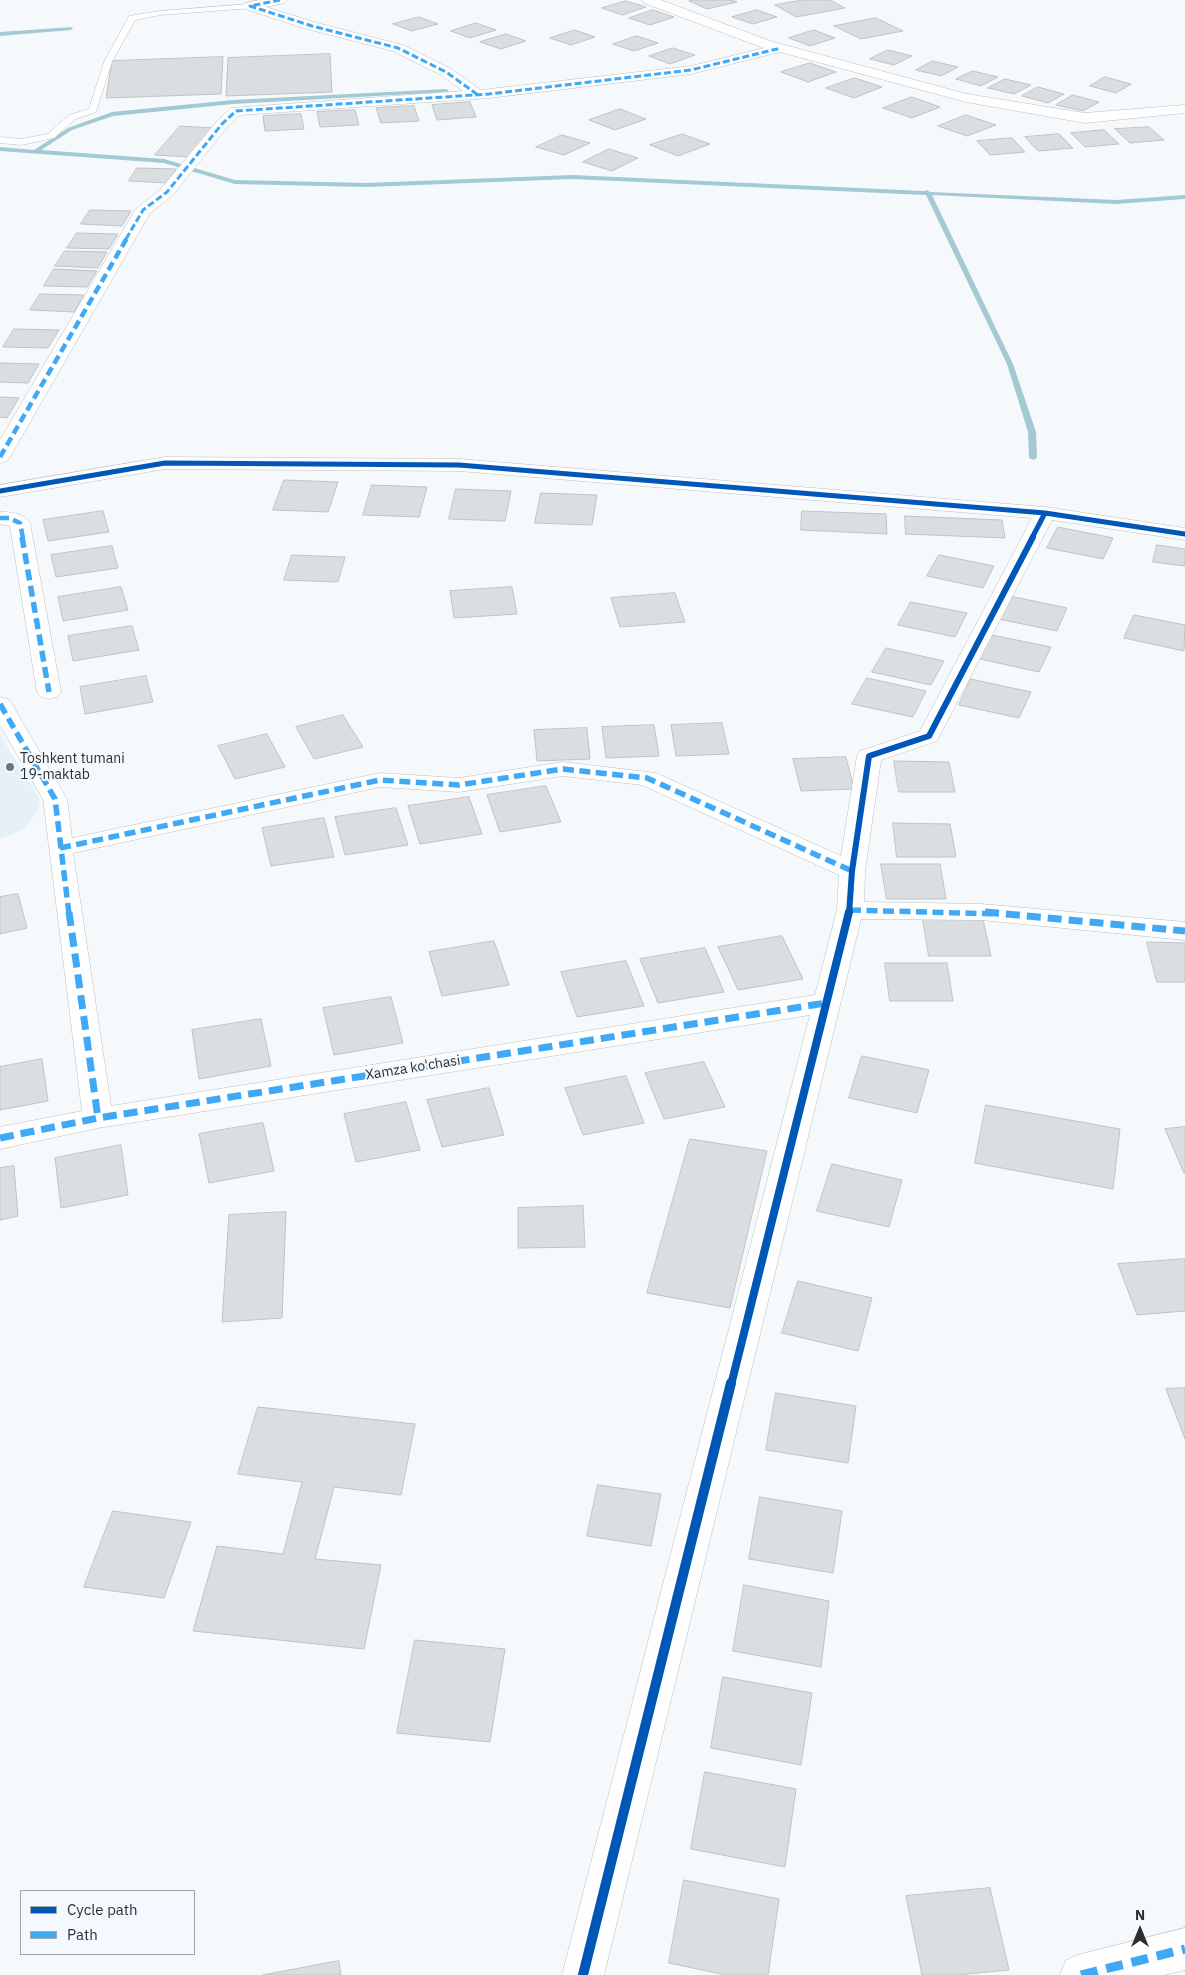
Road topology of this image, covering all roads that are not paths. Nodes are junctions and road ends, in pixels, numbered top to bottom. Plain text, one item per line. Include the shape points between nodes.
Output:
1 (280, 0) edge
2 (649, 0) edge
3 (250, 6) junction
4 (781, 48) junction
5 (478, 94) junction
6 (1185, 109) edge
7 (0, 140) edge
8 (0, 457) edge
9 (0, 492) edge
10 (1045, 513) junction
11 (0, 518) edge
12 (1185, 534) edge
13 (49, 692) dead end
14 (0, 704) edge
15 (60, 848) junction
16 (852, 871) junction
17 (850, 910) junction
18 (1185, 931) edge
19 (826, 1003) junction
20 (98, 1118) junction
21 (0, 1138) edge
22 (1185, 1949) edge
23 (583, 1975) edge
24 (1082, 1975) edge

1 - 3 street
2 - 4 street
3 - 5 street via 398,48 446,72
3 - 7 lane via 132,18 112,49 98,84 93,110 72,117 51,136 21,142
4 - 5 street via 691,70
4 - 6 street via 966,98 1085,118
5 - 8 street via 236,111 167,192 144,210
9 - 10 street via 165,463 459,465
10 - 12 street
10 - 16 street via 929,736 869,756
11 - 13 street via 20,523
14 - 15 street via 55,799
15 - 16 street via 380,780 459,785 563,769 647,778
15 - 20 street
16 - 17 street
17 - 18 street via 981,912
17 - 19 street
19 - 20 street, Xamza ko'chasi
19 - 23 street
20 - 21 street, Xamza ko'chasi
22 - 24 street

